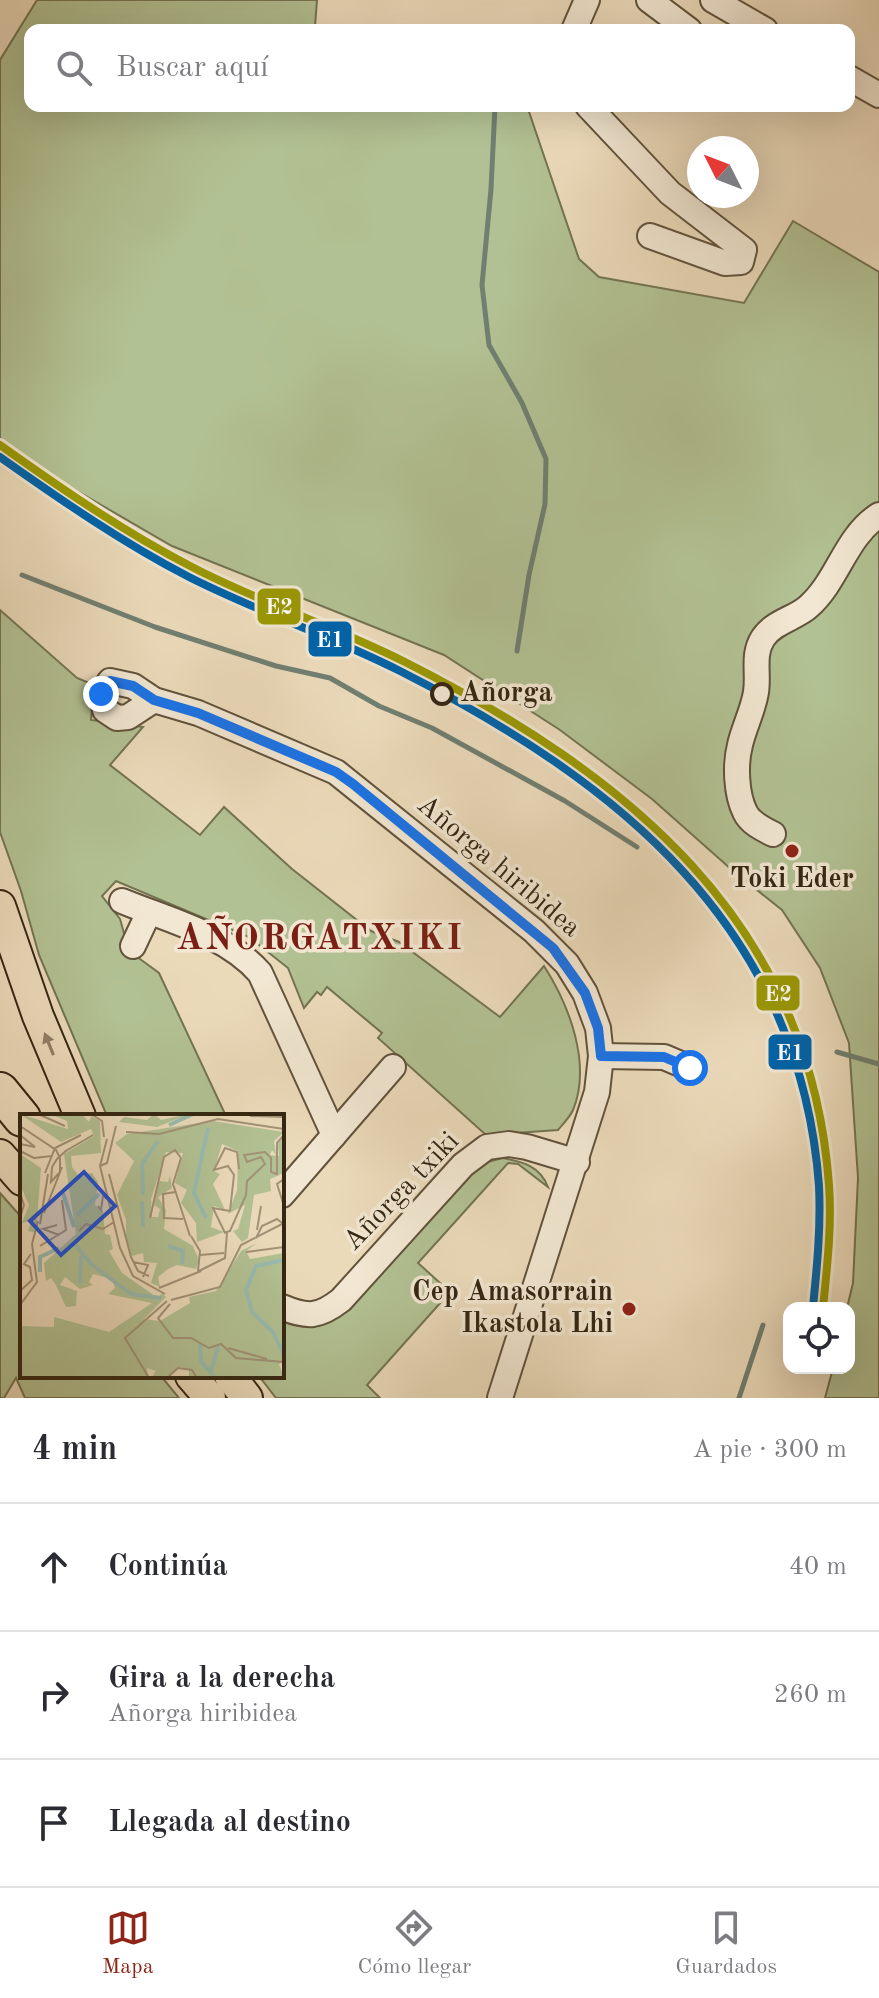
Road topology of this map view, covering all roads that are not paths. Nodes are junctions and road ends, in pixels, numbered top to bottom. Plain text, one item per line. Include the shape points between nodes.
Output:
1 (587, 0) edge
2 (649, 0) edge
3 (713, 0) edge
4 (577, 24) edge
5 (681, 24) edge
6 (740, 24) edge
7 (855, 81) edge
8 (879, 95) edge
9 (594, 112) edge
10 (650, 236) dead end
11 (879, 515) edge
12 (154, 700) junction
13 (773, 834) dead end
14 (122, 901) dead end
15 (0, 906) edge
16 (149, 912) junction
17 (133, 946) dead end
18 (601, 1056) junction
19 (393, 1067) dead end
20 (690, 1068) dead end
21 (0, 1091) edge
22 (79, 1114) edge
23 (20, 1116) edge
24 (334, 1135) junction
25 (0, 1155) edge
26 (577, 1162) junction
27 (20, 1178) edge
28 (284, 1193) edge
29 (284, 1308) edge
30 (193, 1378) edge
31 (232, 1378) edge
32 (210, 1398) edge
33 (247, 1398) edge
34 (500, 1398) edge

1 - 4 street
2 - 5 street
3 - 6 street
7 - 8 street
9 - 10 street via 670,193 744,250 741,262 725,263
11 - 13 street via 859,533 807,608 772,628 758,651 758,681 739,746 738,781 745,813
12 - 12 street, Añorga hiribidea via 117,718 105,710 101,694 110,681 133,686
12 - 18 street, Añorga hiribidea via 198,713 353,784 553,948 585,993
14 - 16 street
22 -> 15 main road
16 - 17 street
16 - 24 street via 230,945 260,973
18 - 20 street via 664,1057
18 - 26 street, Añorga hiribidea via 597,1092
19 - 24 street
21 - 23 highway
24 - 28 street
25 - 27 main road
26 - 29 street, Añorga txiki via 527,1147 487,1147 463,1165 326,1312 305,1315
26 - 34 street, Añorga hiribidea
30 - 32 main road
31 - 33 main road

